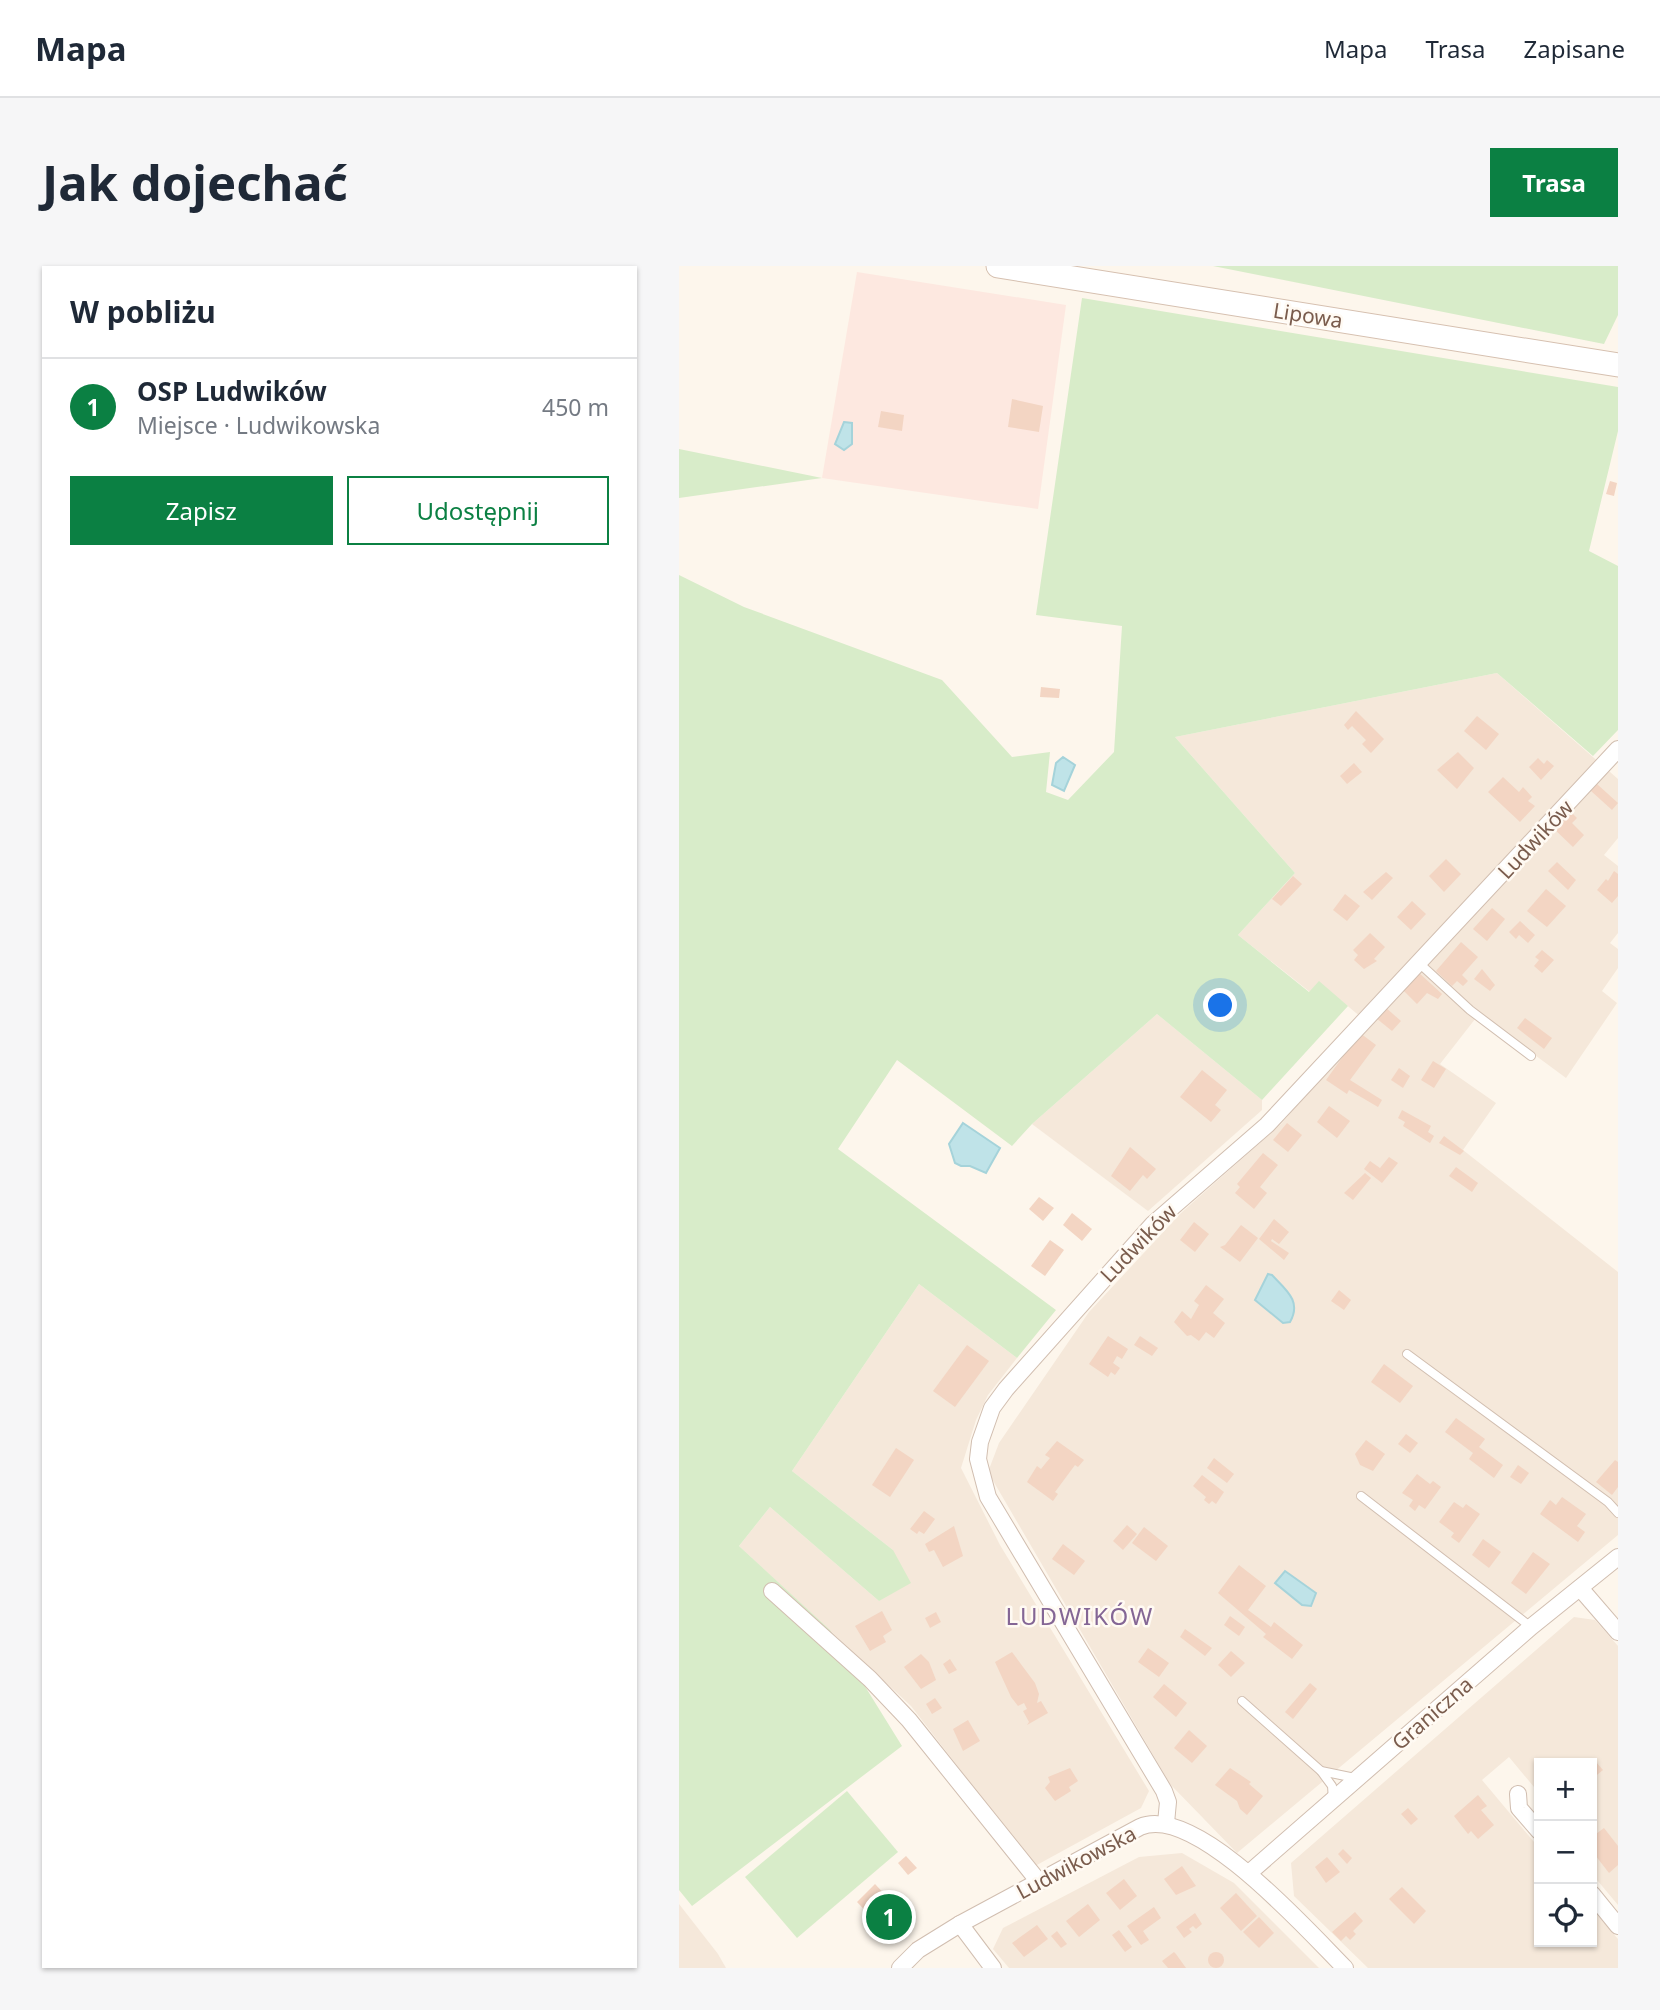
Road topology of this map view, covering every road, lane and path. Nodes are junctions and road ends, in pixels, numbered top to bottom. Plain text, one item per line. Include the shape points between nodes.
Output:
1 (998, 266) edge
2 (1618, 365) edge
3 (1618, 750) edge
4 (1419, 963) junction
5 (1531, 1056) dead end
6 (1407, 1354) dead end
7 (1361, 1496) dead end
8 (1618, 1513) edge
9 (1618, 1557) edge
10 (1580, 1588) junction
11 (772, 1591) dead end
12 (1531, 1627) junction
13 (1618, 1632) edge
14 (1242, 1701) dead end
15 (1321, 1771) junction
16 (1358, 1778) junction
17 (1518, 1794) dead end
18 (1333, 1800) junction
19 (1166, 1823) junction
20 (1534, 1826) edge
21 (1249, 1873) junction
22 (1039, 1882) junction
23 (1597, 1900) edge
24 (960, 1924) junction
25 (1618, 1926) edge
26 (900, 1968) edge
27 (993, 1968) edge
28 (1345, 1968) edge

1 - 2 main road, Lipowa
3 - 4 street, Ludwików
4 - 5 lane
4 - 19 street, Ludwików via 1267,1125 1153,1224 1006,1389 984,1424 978,1459 988,1497 1164,1791
6 - 8 lane
7 - 12 lane
9 - 10 street, Graniczna
10 - 12 street, Graniczna
10 - 13 street
11 - 22 street via 909,1720
12 - 16 street, Graniczna
14 - 15 lane
15 - 16 lane
15 - 18 lane via 1332,1786
16 - 18 street, Graniczna
17 - 20 street via 1520,1808
18 - 21 street, Graniczna
19 - 21 street
19 - 22 street, Ludwikowska via 1140,1827
21 - 28 street
22 - 24 street, Ludwikowska
23 - 25 street
24 - 26 street, Ludwikowska via 918,1950
24 - 27 street

